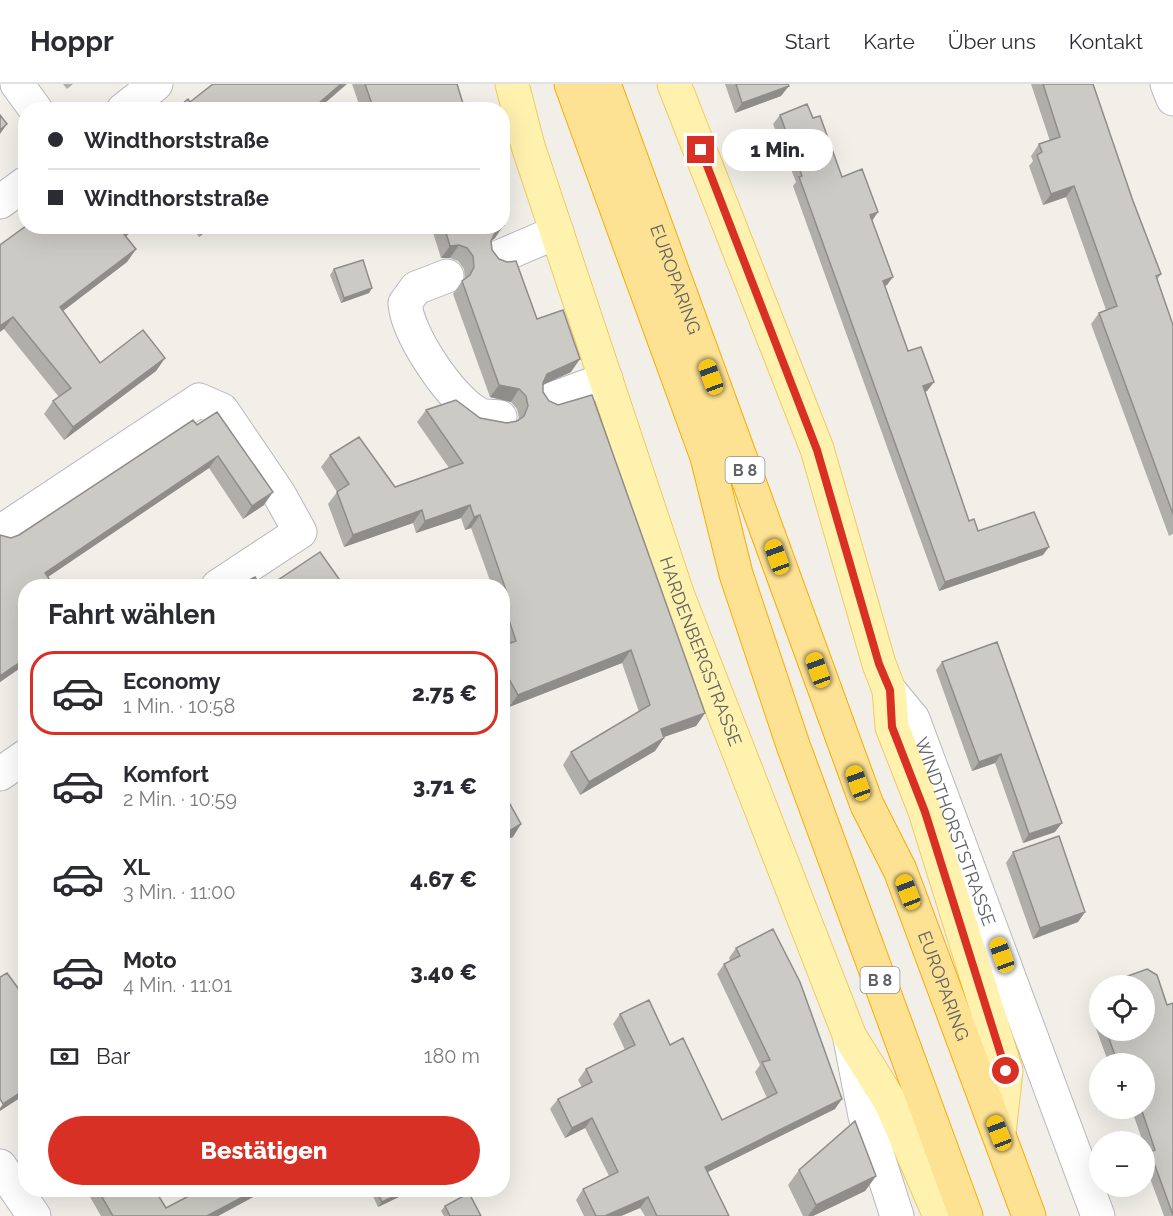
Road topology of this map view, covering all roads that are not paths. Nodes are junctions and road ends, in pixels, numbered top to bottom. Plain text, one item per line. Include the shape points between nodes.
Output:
1 (17, 84) edge
2 (156, 84) edge
3 (512, 84) edge
4 (571, 84) edge
5 (604, 84) edge
6 (674, 84) edge
7 (1167, 84) edge
8 (1173, 99) edge
9 (30, 102) edge
10 (133, 102) edge
11 (18, 189) edge
12 (0, 202) edge
13 (556, 232) junction
14 (501, 256) dead end
15 (447, 276) dead end
16 (606, 379) junction
17 (552, 399) dead end
18 (500, 417) dead end
19 (0, 532) edge
20 (229, 579) edge
21 (890, 690) junction
22 (18, 762) edge
23 (0, 774) edge
24 (850, 1037) junction
25 (999, 1133) junction
26 (0, 1166) edge
27 (18, 1192) edge
28 (21, 1197) edge
29 (34, 1216) edge
30 (897, 1216) edge
31 (945, 1216) edge
32 (966, 1216) edge
33 (1029, 1216) edge
34 (1098, 1216) edge

1 - 9 street
2 - 10 street
3 - 13 main road, HARDENBERGSTRASSE
4 - 32 highway, EUROPARING / B 8 via 707,457 736,574 793,745
5 - 25 highway, EUROPARING / B 8 via 867,805 893,853
6 - 21 main road, WINDTHORSTSTRASSE via 817,450
7 - 8 street
11 - 12 street
13 - 14 street
13 - 16 main road, HARDENBERGSTRASSE
15 - 18 street via 416,288 405,303 406,316 454,394 479,415
16 - 17 street
16 - 24 main road, HARDENBERGSTRASSE via 678,596
19 - 20 street via 199,400 222,410 300,532
21 - 25 main road, WINDTHORSTSTRASSE via 892,727 925,812 1006,1071
21 - 34 street, WINDTHORSTSTRASSE via 913,719
22 - 23 street
24 - 30 street, HARDENBERGSTRASSE via 866,1116
24 - 31 main road via 891,1103 936,1207
25 - 33 highway, EUROPARING / B 8
26 - 27 street
28 - 29 street

